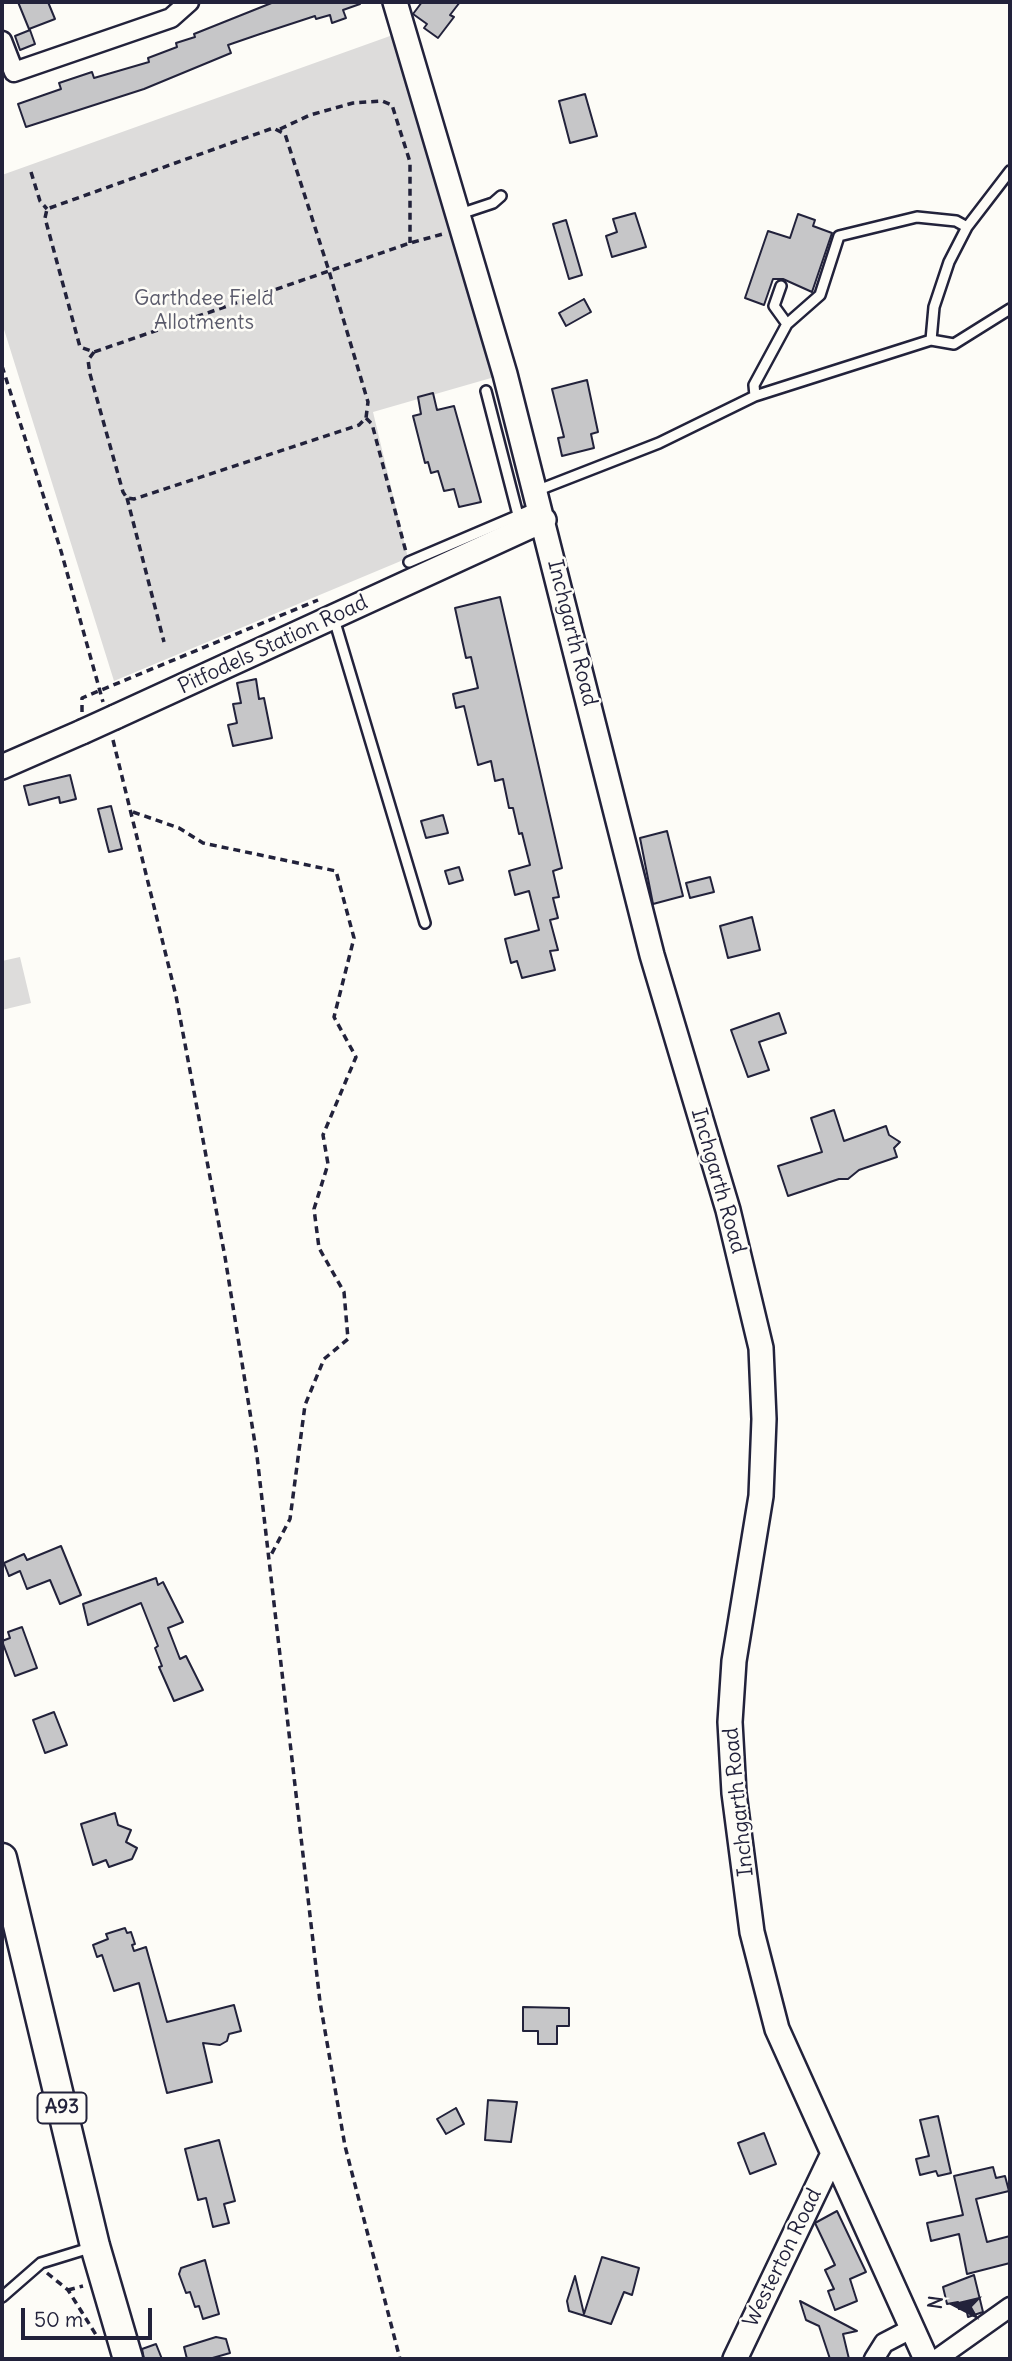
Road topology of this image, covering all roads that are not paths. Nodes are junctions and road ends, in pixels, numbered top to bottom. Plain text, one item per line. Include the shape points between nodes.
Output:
1 (190, 2) edge
2 (395, 2) edge
3 (168, 10) edge
4 (2, 41) edge
5 (1010, 172) edge
6 (501, 196) dead end
7 (462, 221) junction
8 (967, 227) junction
9 (781, 286) dead end
10 (1010, 309) edge
11 (787, 324) junction
12 (931, 340) junction
13 (486, 391) dead end
14 (755, 396) junction
15 (540, 506) junction
16 (518, 515) junction
17 (409, 562) road end
18 (326, 608) junction
19 (2, 767) edge
20 (425, 923) dead end
21 (2, 1858) edge
22 (832, 2156) junction
23 (95, 2246) junction
24 (2, 2297) edge
25 (1010, 2307) edge
26 (911, 2329) junction
27 (128, 2359) edge
28 (735, 2359) edge
29 (874, 2359) edge
30 (926, 2359) edge
31 (937, 2359) edge

1 - 3 street
2 - 7 street, Inchgarth Road
3 - 4 street via 14,72
5 - 8 lane
6 - 7 lane
7 - 15 street, Inchgarth Road
8 - 11 lane via 956,221 917,217 839,236 820,295
8 - 12 lane via 934,307
9 - 11 lane via 774,306
10 - 12 lane via 954,344
11 - 14 lane via 754,385
12 - 14 lane
13 - 16 lane
14 - 15 lane
15 - 16 lane
15 - 18 street, Pitfodels Station Road
15 - 22 street, Inchgarth Road via 652,955 728,1210 761,1348 761,1496 734,1661 730,1722 734,1793 752,1932 776,2029
16 - 17 lane
18 - 19 street, Pitfodels Station Road, bridge via 82,732
18 - 20 lane
21 - 23 main road, A93
22 - 26 street, Inchgarth Road
22 - 28 street, Westerton Road
23 - 24 lane via 37,2266
23 - 27 main road, A93
25 - 31 street
26 - 29 street via 884,2343
26 - 30 street, Inchgarth Road

